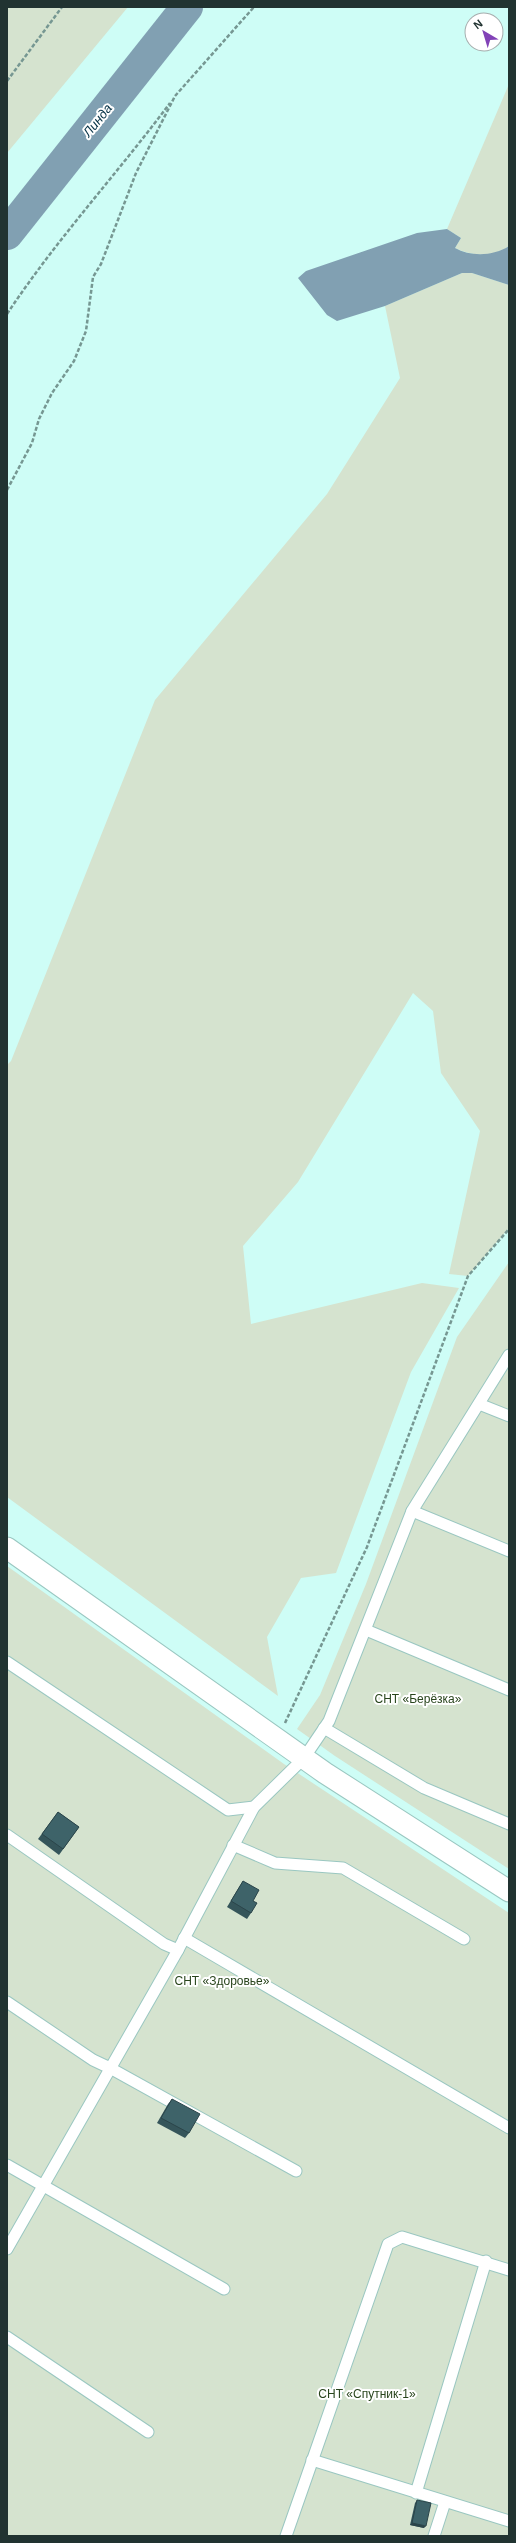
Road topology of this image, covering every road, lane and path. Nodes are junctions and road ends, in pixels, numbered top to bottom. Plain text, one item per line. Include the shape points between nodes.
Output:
1 (62, 7) edge
2 (254, 7) edge
3 (7, 81) edge
4 (176, 96) junction
5 (7, 314) edge
6 (7, 490) edge
7 (509, 1229) edge
8 (509, 1355) edge
9 (479, 1404) junction
10 (509, 1416) edge
11 (412, 1511) junction
12 (7, 1548) edge
13 (509, 1551) edge
14 (366, 1630) junction
15 (7, 1662) edge
16 (509, 1690) edge
17 (324, 1728) junction
18 (278, 1739) junction
19 (304, 1758) junction
20 (254, 1807) junction
21 (509, 1824) edge
22 (7, 1835) edge
23 (233, 1845) junction
24 (509, 1891) edge
25 (184, 1938) junction
26 (464, 1939) dead end
27 (178, 1950) junction
28 (7, 2002) edge
29 (110, 2068) junction
30 (509, 2128) edge
31 (7, 2165) edge
32 (296, 2171) dead end
33 (42, 2186) junction
34 (7, 2249) edge
35 (486, 2261) junction
36 (509, 2270) edge
37 (224, 2289) dead end
38 (7, 2337) edge
39 (148, 2432) dead end
40 (312, 2460) junction
41 (416, 2493) junction
42 (445, 2502) junction
43 (509, 2522) edge
44 (286, 2536) edge
45 (434, 2536) edge

1 - 3 path
2 - 4 path
4 - 5 path via 123,166 36,270
4 - 6 path via 136,173 101,264 93,277 86,332 74,361 52,393 39,419 32,443
7 - 18 path via 468,1276 367,1547
8 - 9 lane
9 - 10 lane
9 - 11 lane
11 - 13 lane
11 - 14 lane
12 - 18 street
14 - 16 lane
14 - 17 lane
15 - 20 lane via 228,1810
17 - 19 lane
17 - 21 lane via 424,1788
18 - 19 street
19 - 20 lane
19 - 24 street
20 - 23 lane
22 - 27 lane via 164,1944
23 - 25 lane
23 - 26 lane via 275,1863 343,1868
25 - 27 lane
25 - 30 lane
27 - 29 lane
28 - 29 lane via 93,2060
29 - 32 lane
29 - 33 lane
31 - 33 lane
33 - 34 lane
33 - 37 lane
35 - 36 lane
35 - 40 lane via 402,2237 388,2244
35 - 41 lane
38 - 39 lane
40 - 41 lane
40 - 44 lane
41 - 42 lane
42 - 43 lane
42 - 45 lane

